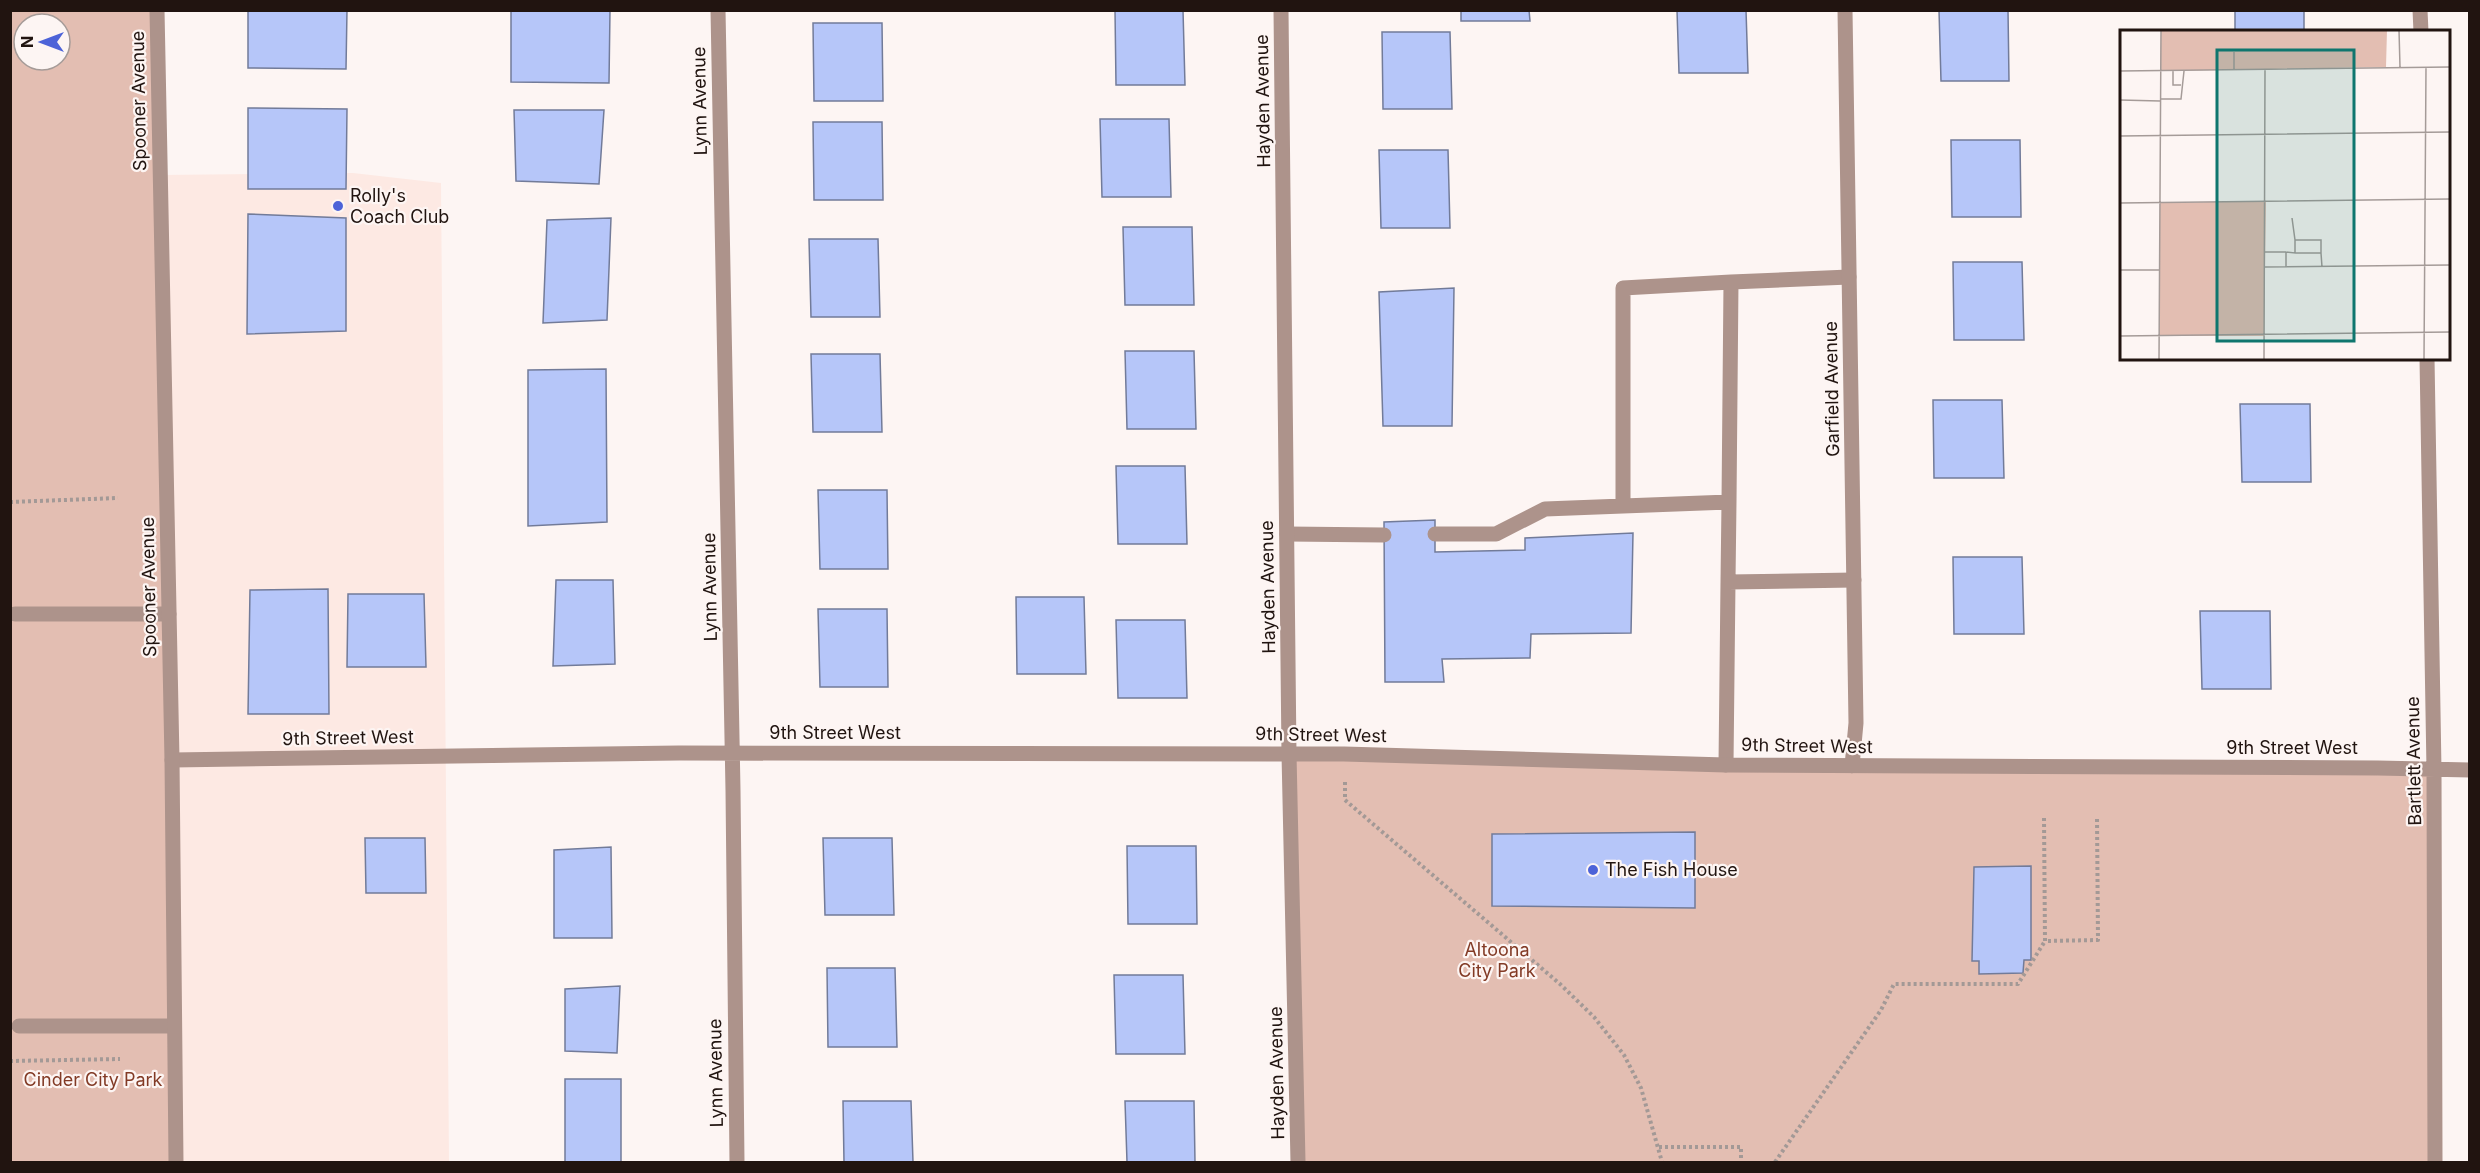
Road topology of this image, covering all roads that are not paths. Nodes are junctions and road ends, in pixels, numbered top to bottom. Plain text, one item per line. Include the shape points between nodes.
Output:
1 (157, 10) edge
2 (718, 10) edge
3 (1281, 10) edge
4 (1845, 10) edge
5 (2420, 10) edge
6 (2421, 30) edge
7 (1849, 277) junction
8 (1731, 282) junction
9 (2427, 360) edge
10 (1729, 502) junction
11 (1623, 506) junction
12 (1287, 534) junction
13 (1435, 534) dead end
14 (1384, 535) dead end
15 (1854, 580) junction
16 (1728, 582) junction
17 (15, 614) dead end
18 (169, 614) junction
19 (732, 753) junction
20 (1289, 754) junction
21 (172, 760) junction
22 (1726, 765) junction
23 (1852, 766) junction
24 (2434, 770) junction
25 (2469, 770) edge
26 (19, 1026) dead end
27 (173, 1026) junction
28 (176, 1162) edge
29 (737, 1162) edge
30 (1298, 1162) edge
31 (2435, 1162) edge

1 - 18 street, Spooner Avenue
2 - 19 street, Lynn Avenue
3 - 12 street, Hayden Avenue
4 - 7 street, Garfield Avenue
5 - 6 street
7 - 8 street
7 - 15 street, Garfield Avenue
8 - 10 street
8 - 11 street via 1623,288
9 - 24 street, Bartlett Avenue
10 - 11 street
10 - 16 street
11 - 13 street via 1545,509 1496,534
12 - 14 street
12 - 20 street, Hayden Avenue
15 - 16 street
15 - 23 street, Garfield Avenue via 1856,723
16 - 22 street
17 - 18 street
18 - 21 street, Spooner Avenue
19 - 20 street, 9th Street West
19 - 21 street, 9th Street West
19 - 29 street, Lynn Avenue
20 - 22 street, 9th Street West
20 - 30 street, Hayden Avenue
21 - 27 street, Spooner Avenue
22 - 23 street, 9th Street West
23 - 24 street, 9th Street West
24 - 25 street, 9th Street West
24 - 31 street, Bartlett Avenue
26 - 27 street
27 - 28 street, Spooner Avenue

